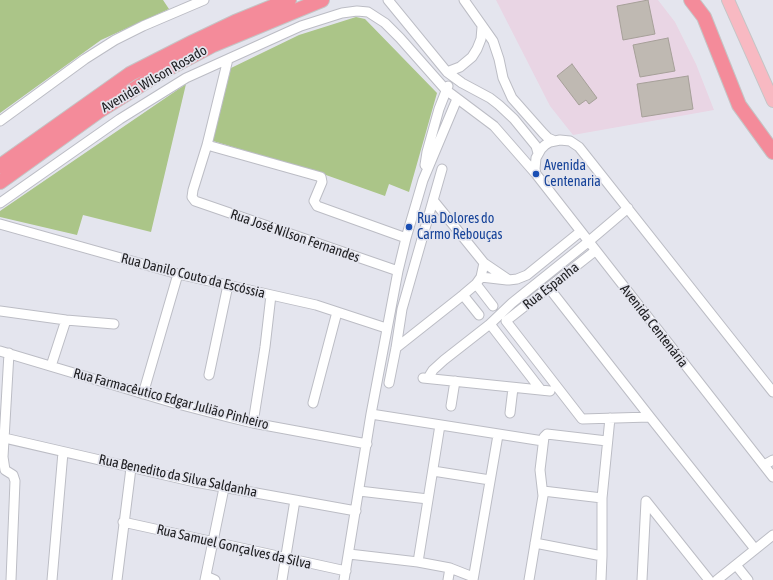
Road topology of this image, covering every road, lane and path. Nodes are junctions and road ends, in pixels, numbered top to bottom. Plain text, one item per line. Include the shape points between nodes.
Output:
1 (204, 0) edge
2 (289, 0) edge
3 (322, 0) edge
4 (388, 0) edge
5 (464, 0) edge
6 (691, 0) edge
7 (728, 0) edge
8 (734, 0) edge
9 (482, 27) junction
10 (228, 59) junction
11 (450, 74) junction
12 (773, 84) edge
13 (446, 90) junction
14 (457, 99) junction
15 (773, 101) edge
16 (524, 112) junction
17 (514, 119) junction
18 (0, 121) edge
19 (555, 141) junction
20 (206, 145) junction
21 (773, 152) edge
22 (538, 153) junction
23 (0, 166) edge
24 (442, 169) dead end
25 (536, 174) junction
26 (423, 180) junction
27 (0, 182) edge
28 (433, 200) junction
29 (0, 203) edge
30 (628, 208) junction
31 (0, 224) edge
32 (580, 232) junction
33 (406, 238) junction
34 (588, 242) junction
35 (596, 251) junction
36 (484, 263) junction
37 (539, 265) junction
38 (398, 271) junction
39 (178, 274) junction
40 (547, 275) junction
41 (478, 280) junction
42 (509, 280) junction
43 (228, 285) junction
44 (549, 288) junction
45 (271, 294) junction
46 (463, 295) junction
47 (493, 306) dead end
48 (0, 311) edge
49 (337, 312) junction
50 (479, 315) dead end
51 (66, 320) junction
52 (114, 324) dead end
53 (490, 324) junction
54 (386, 328) junction
55 (396, 348) junction
56 (5, 352) edge
57 (51, 366) junction
58 (209, 375) dead end
59 (454, 381) junction
60 (389, 383) dead end
61 (513, 388) junction
62 (773, 392) edge
63 (143, 394) junction
64 (313, 403) dead end
65 (451, 406) dead end
66 (510, 413) dead end
67 (371, 414) junction
68 (650, 417) junction
69 (610, 418) junction
70 (253, 423) junction
71 (440, 425) junction
72 (498, 435) junction
73 (2, 438) edge
74 (545, 438) junction
75 (607, 441) junction
76 (366, 444) junction
77 (63, 452) junction
78 (773, 460) edge
79 (764, 465) junction
80 (131, 468) junction
81 (433, 471) junction
82 (773, 477) edge
83 (490, 480) junction
84 (224, 488) junction
85 (359, 491) junction
86 (543, 491) junction
87 (602, 498) junction
88 (428, 499) junction
89 (295, 500) junction
90 (356, 511) junction
91 (123, 522) junction
92 (773, 535) edge
93 (213, 542) junction
94 (536, 543) junction
95 (755, 549) junction
96 (349, 554) junction
97 (602, 556) junction
98 (286, 558) junction
99 (418, 562) junction
100 (736, 565) junction
101 (450, 568) junction
102 (345, 576) edge
103 (205, 578) edge
104 (473, 579) edge
105 (10, 580) edge
106 (52, 580) edge
107 (117, 580) edge
108 (215, 580) edge
109 (282, 580) edge
110 (448, 580) edge
111 (529, 580) edge
112 (601, 580) edge
113 (642, 580) edge
114 (709, 580) edge
115 (716, 580) edge
116 (748, 580) edge

1 - 18 street via 125,34
2 - 23 highway, Avenida Wilson Rosado via 207,35 130,74
3 - 27 highway, Avenida Wilson Rosado via 213,45 160,73 99,111
4 - 11 street
5 - 9 street
6 - 21 highway via 704,17 738,105
7 - 15 main road
8 - 12 main road
9 - 11 street via 478,49
9 - 16 street via 496,50 506,88
10 - 13 street, Avenida Centenária via 301,26 342,13 368,12 385,23 400,38
10 - 20 street
10 - 29 street, Avenida Centenária via 186,78
11 - 13 street
11 - 17 street via 490,98
13 - 14 street, Avenida Centenária
13 - 26 street via 427,152
14 - 25 street, Avenida Centenária via 494,126
14 - 26 street
16 - 17 street
16 - 19 street via 548,138
17 - 22 street via 536,146
19 - 22 street via 545,145
19 - 30 street via 570,141 579,147
20 - 33 street via 321,178 315,205
20 - 38 street, Rua José Nilson Fernandes via 193,190 193,199 198,203
22 - 25 street
24 - 28 street
25 - 32 street, Avenida Centenária
26 - 33 street
28 - 36 street
28 - 55 street via 402,309
30 - 34 street
30 - 62 street
31 - 39 street, Rua Danilo Couto da Escóssia
32 - 34 street, Avenida Centenária
32 - 37 street
33 - 38 street
34 - 35 street, Avenida Centenária
34 - 40 street
35 - 44 street, Rua Espanha
35 - 79 street, Avenida Centenária
36 - 41 street
36 - 42 street
37 - 40 street
37 - 42 street via 527,275
38 - 54 street
39 - 43 street, Rua Danilo Couto da Escóssia
39 - 63 street
40 - 53 street
41 - 42 street
41 - 46 street
41 - 47 street
43 - 45 street, Rua Danilo Couto da Escóssia
43 - 58 street
44 - 68 street
44 - 69 street, Rua Espanha via 506,321 582,419
45 - 49 street, Rua Danilo Couto da Escóssia
45 - 70 street
46 - 50 street
46 - 55 street
48 - 51 street
49 - 54 street, Rua Danilo Couto da Escóssia
49 - 64 street
51 - 52 street
51 - 57 street
53 - 59 street via 425,378
53 - 61 street via 545,391
54 - 67 street
55 - 60 street
56 - 57 street, Rua Farmacêutico Edgar Julião Pinheiro
56 - 73 street
57 - 63 street, Rua Farmacêutico Edgar Julião Pinheiro
59 - 61 street
59 - 65 street
61 - 66 street
63 - 70 street, Rua Farmacêutico Edgar Julião Pinheiro
67 - 71 street
67 - 76 street
68 - 69 street
68 - 95 street
69 - 75 street
70 - 76 street, Rua Farmacêutico Edgar Julião Pinheiro
71 - 72 street
71 - 81 street
72 - 74 street
72 - 83 street
73 - 77 street, Rua Benedito da Silva Saldanha
73 - 105 street via 4,466 15,481
74 - 75 street
74 - 86 street via 540,470
75 - 87 street
76 - 85 street
77 - 80 street, Rua Benedito da Silva Saldanha
77 - 106 street
78 - 79 street
79 - 82 street, Avenida Centenária
80 - 84 street, Rua Benedito da Silva Saldanha
80 - 91 street
81 - 83 street
81 - 88 street
83 - 104 street
84 - 89 street, Rua Benedito da Silva Saldanha
84 - 93 street
85 - 88 street
85 - 90 street
86 - 87 street
86 - 94 street
87 - 97 street
88 - 99 street
89 - 90 street, Rua Benedito da Silva Saldanha
89 - 98 street
90 - 96 street
91 - 93 street, Rua Samuel Gonçalves da Silva
91 - 107 street
92 - 95 street
93 - 98 street, Rua Samuel Gonçalves da Silva
93 - 103 street
94 - 97 street
94 - 111 street
95 - 100 street
96 - 99 street
96 - 102 street
97 - 112 street
98 - 102 street, Rua Samuel Gonçalves da Silva
98 - 109 street
99 - 101 street
100 - 115 street
100 - 116 street
101 - 104 street
101 - 110 street
103 - 108 street
113 - 114 street via 646,502

